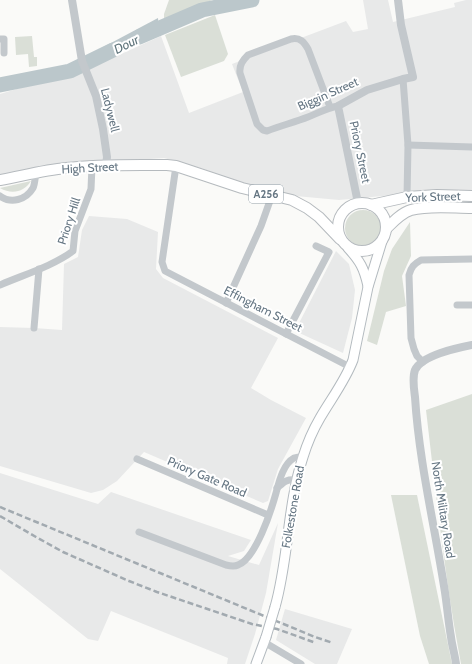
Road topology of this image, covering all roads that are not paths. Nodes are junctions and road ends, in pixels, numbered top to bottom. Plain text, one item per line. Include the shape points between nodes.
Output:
1 (398, 0) edge
2 (72, 2) edge
3 (0, 39) edge
4 (4, 53) dead end
5 (403, 79) junction
6 (334, 106) junction
7 (408, 145) junction
8 (472, 146) edge
9 (92, 166) junction
10 (106, 166) junction
11 (179, 166) junction
12 (36, 173) junction
13 (0, 180) edge
14 (272, 195) junction
15 (0, 196) edge
16 (472, 196) edge
17 (407, 197) junction
18 (358, 202) junction
19 (371, 205) junction
20 (472, 208) edge
21 (385, 234) junction
22 (340, 239) junction
23 (316, 246) dead end
24 (348, 248) junction
25 (472, 259) edge
26 (39, 269) junction
27 (0, 285) edge
28 (368, 287) junction
29 (226, 303) junction
30 (472, 305) edge
31 (457, 306) dead end
32 (34, 328) dead end
33 (286, 334) junction
34 (472, 345) edge
35 (423, 362) junction
36 (350, 367) junction
37 (303, 456) junction
38 (137, 459) dead end
39 (296, 480) junction
40 (277, 488) junction
41 (268, 515) junction
42 (140, 532) dead end
43 (265, 640) junction
44 (256, 664) edge
45 (301, 664) edge
46 (456, 664) edge

1 - 5 street, Biggin Street via 413,77
2 - 10 street, Ladywell via 83,65 96,96 104,129
3 - 4 street via 4,39
5 - 6 street, Biggin Street via 366,90
5 - 7 street
6 - 6 street, Biggin Street via 308,49 298,39 291,39 248,55 243,60 239,69 257,124 263,130 309,117
6 - 18 street, Priory Street
7 - 8 street
7 - 17 street
9 - 10 main road, High Street / A256
9 - 12 main road, High Street / A256
9 - 26 street, Priory Hill via 91,189 75,231 73,251
10 - 11 main road, High Street / A256
11 - 14 main road, A256 via 242,188
11 - 29 street, Effingham Street via 162,262 165,271
12 - 13 main road, High Street / A256
12 - 15 street via 33,188 26,196 11,200
14 - 22 main road, A256 via 292,200 307,208
14 - 29 street via 261,226
16 - 17 main road, York Street
17 - 19 main road, York Street
18 - 19 main road
18 - 22 main road via 346,209 338,220
19 - 21 main road via 384,217
20 - 21 main road, York Street via 410,210 396,219
21 - 24 main road via 379,244 368,251 354,251
21 - 28 main road, Folkestone Road
22 - 24 main road
23 - 33 street via 329,252
24 - 28 main road, Folkestone Road via 358,259
25 - 35 street via 422,260 411,268 411,338 417,356
26 - 27 street, Priory Hill
26 - 32 street
28 - 36 main road, Folkestone Road
29 - 33 street, Effingham Street
30 - 31 street
33 - 36 street, Effingham Street
34 - 35 street via 457,348
35 - 46 street, North Military Road via 414,371 416,414
36 - 37 main road, Folkestone Road via 320,418
37 - 39 main road, Folkestone Road
37 - 40 street via 292,459 283,472
38 - 41 street, Priory Gate Road
39 - 40 street via 286,480
39 - 43 main road, Folkestone Road, bridge via 280,585
40 - 41 street
41 - 42 street via 251,554 244,562 234,566
43 - 44 main road, Folkestone Road
43 - 45 street

